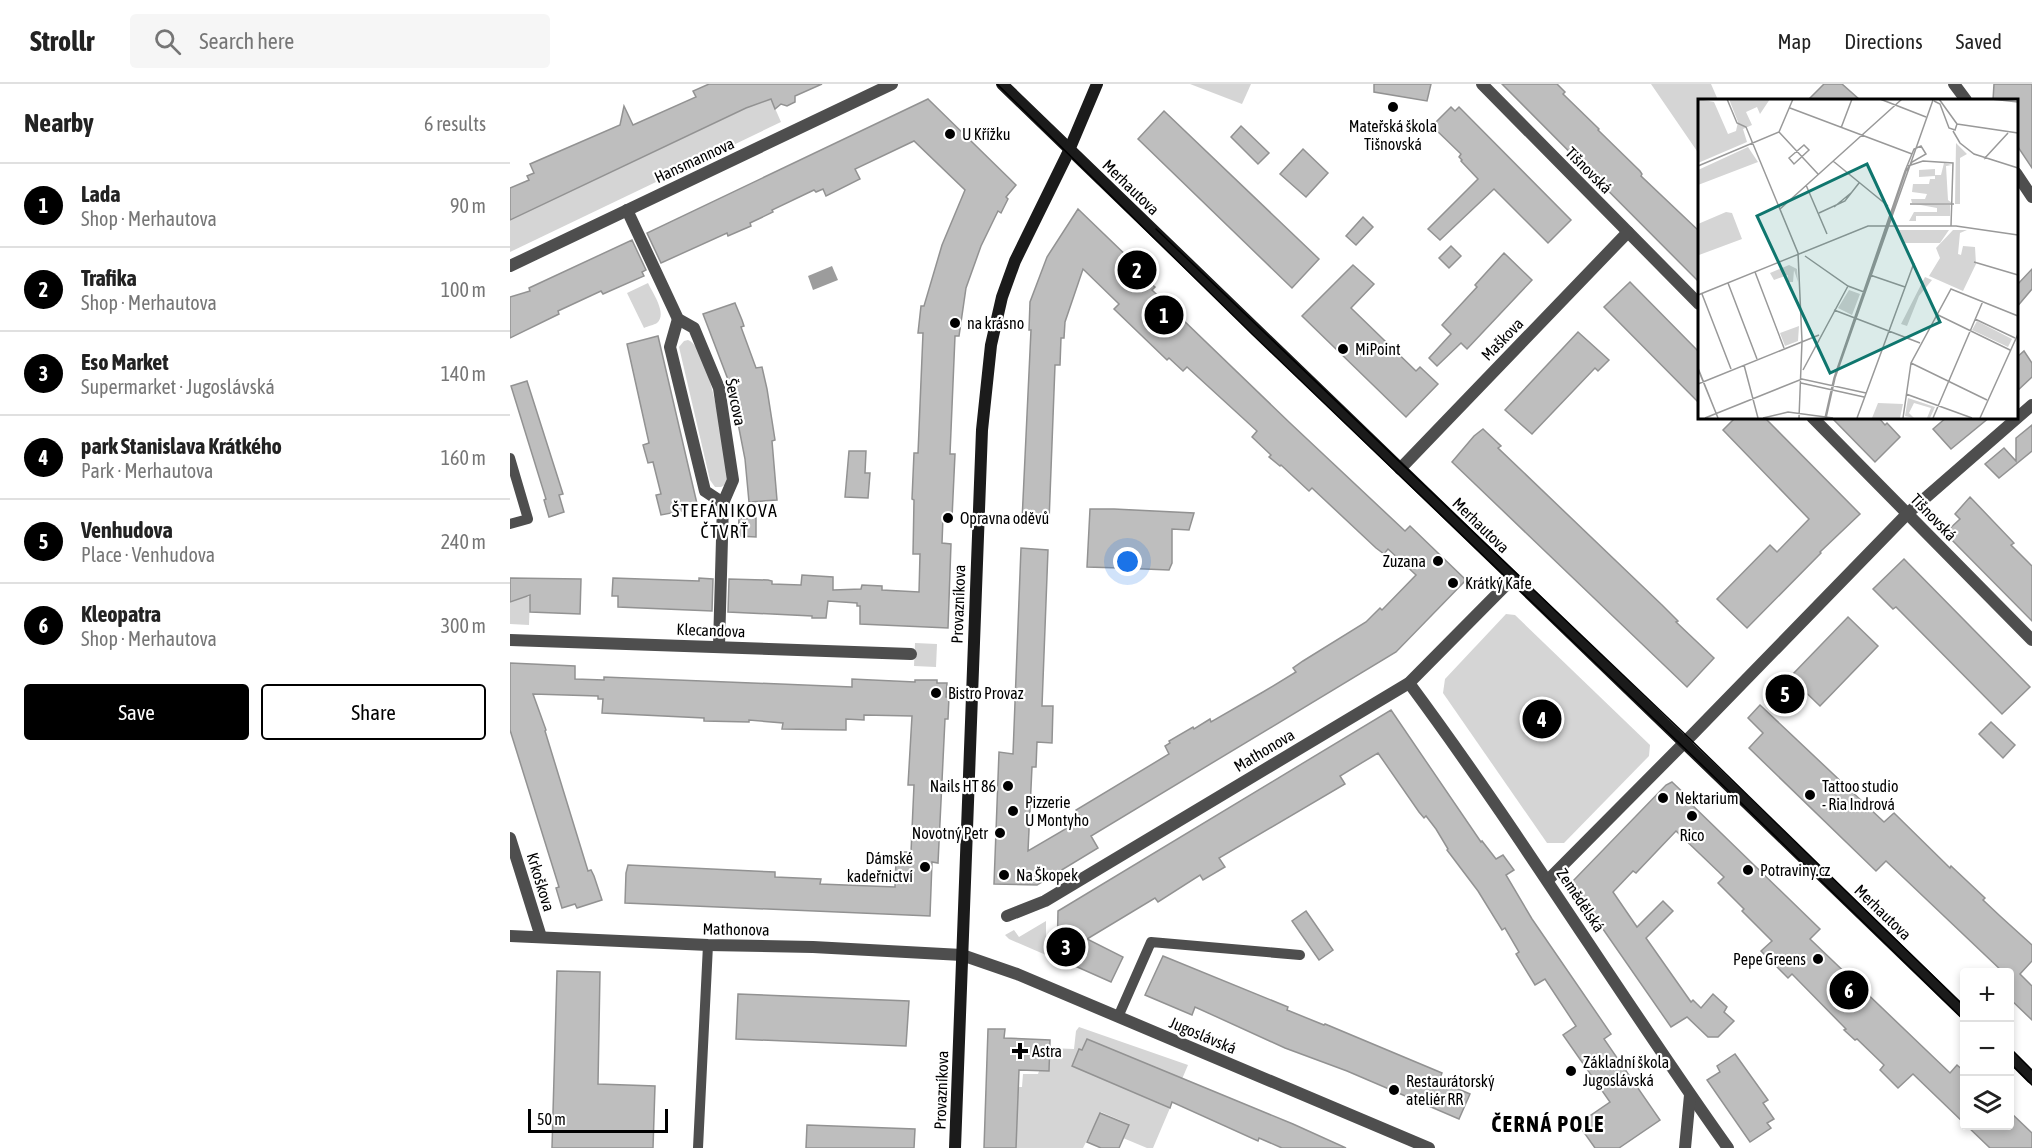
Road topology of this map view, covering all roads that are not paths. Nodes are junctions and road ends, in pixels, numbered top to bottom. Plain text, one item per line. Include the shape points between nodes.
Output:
1 (892, 84) edge
2 (1002, 84) edge
3 (1097, 84) edge
4 (1482, 84) edge
5 (1956, 84) edge
6 (1965, 99) edge
7 (1069, 150) junction
8 (2017, 174) edge
9 (2032, 197) edge
10 (627, 210) junction
11 (1628, 232) junction
12 (510, 266) edge
13 (1698, 303) edge
14 (678, 319) junction
15 (2032, 405) edge
16 (1813, 418) edge
17 (510, 458) edge
18 (1400, 469) junction
19 (723, 503) junction
20 (1908, 513) junction
21 (510, 524) edge
22 (1513, 578) junction
23 (510, 640) edge
24 (2032, 640) edge
25 (718, 646) junction
26 (911, 654) dead end
27 (1409, 683) junction
28 (1685, 742) junction
29 (510, 838) edge
30 (1548, 880) junction
31 (1007, 916) dead end
32 (510, 936) edge
33 (541, 937) junction
34 (708, 945) junction
35 (962, 955) junction
36 (1300, 955) dead end
37 (1960, 1008) edge
38 (1118, 1017) junction
39 (2014, 1060) edge
40 (2032, 1078) edge
41 (1690, 1095) junction
42 (698, 1148) edge
43 (955, 1148) edge
44 (1429, 1148) edge
45 (1685, 1148) edge
46 (1728, 1148) edge

1 - 10 street, Hansmannova
2 - 7 street, Merhautova
3 - 7 street, Provazníkova
4 - 11 street, Tišnovská
5 - 6 street
7 - 18 street, Merhautova
7 - 35 street, Provazníkova via 1016,261 1002,297 991,345 982,430
8 - 9 street
10 - 12 street, Hansmannova
10 - 14 street, Ševcova
11 - 13 street, Tišnovská
11 - 18 street, Maškova
14 - 19 street via 670,347 705,491
14 - 19 street, Ševcova via 694,328 719,388 734,480
15 - 20 street
16 - 20 street, Tišnovská
17 - 21 lane via 528,519
18 - 22 street, Merhautova
19 - 25 street, Ševcova
20 - 24 street, Tišnovská
20 - 28 street
22 - 27 street, Mathonova
22 - 28 street, Merhautova
23 - 25 street, Klecandova
25 - 26 street, Klecandova
27 - 30 street, Zemědělská
27 - 31 street, Mathonova via 1045,901
28 - 30 street
28 - 37 street, Merhautova
29 - 33 street, Krkoškova
30 - 41 street, Zemědělská
32 - 33 street, Mathonova
33 - 34 street, Mathonova
34 - 35 street, Mathonova
34 - 42 lane
35 - 38 street, Jugoslávská
35 - 43 street, Provazníkova
36 - 38 lane via 1151,942
38 - 44 street, Jugoslávská
39 - 40 street
41 - 45 street
41 - 46 street

